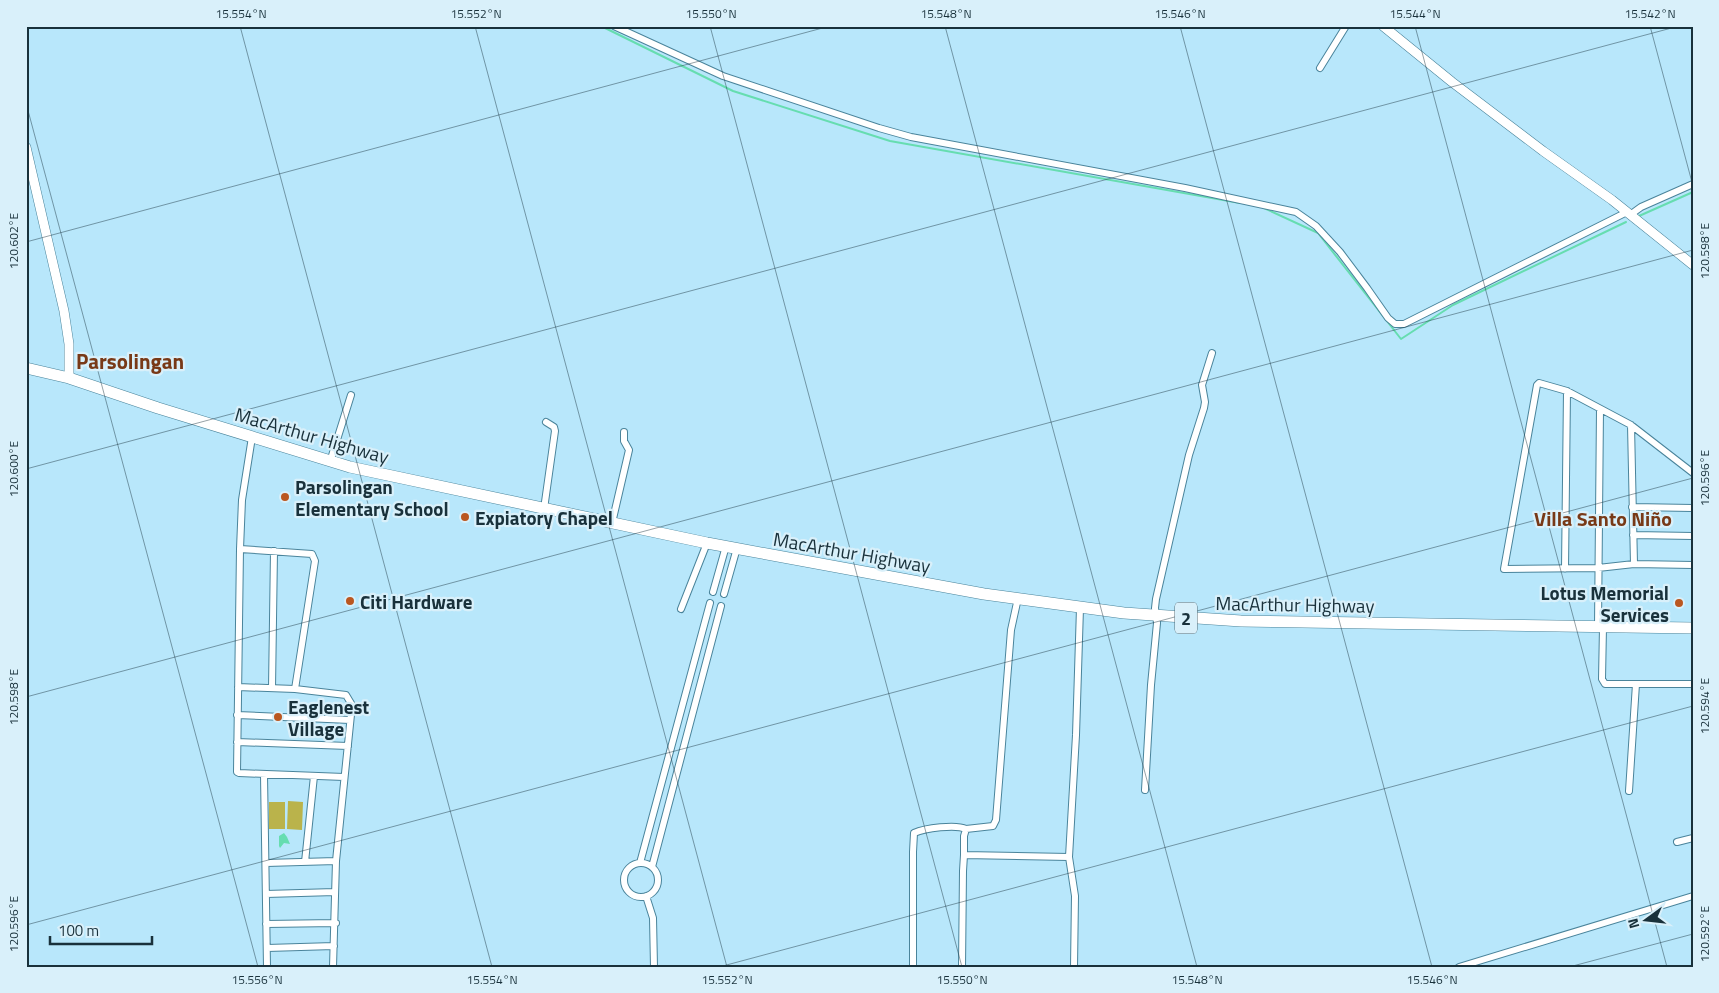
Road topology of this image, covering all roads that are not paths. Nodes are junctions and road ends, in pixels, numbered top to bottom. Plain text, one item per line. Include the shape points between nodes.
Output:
1 (614, 26) edge
2 (1346, 26) edge
3 (1383, 26) edge
4 (1320, 68) dead end
5 (26, 147) edge
6 (1693, 184) edge
7 (1629, 214) junction
8 (1693, 265) edge
9 (1212, 353) dead end
10 (26, 368) edge
11 (69, 378) junction
12 (1567, 390) junction
13 (351, 395) dead end
14 (1600, 409) junction
15 (546, 422) dead end
16 (1631, 425) junction
17 (624, 432) dead end
18 (252, 437) junction
19 (330, 462) junction
20 (1693, 473) edge
21 (1632, 507) junction
22 (1693, 508) edge
23 (544, 509) junction
24 (612, 523) junction
25 (1633, 535) junction
26 (1693, 536) edge
27 (706, 543) junction
28 (731, 547) junction
29 (240, 549) junction
30 (274, 551) junction
31 (1634, 564) junction
32 (1693, 565) edge
33 (1598, 568) junction
34 (1565, 569) junction
35 (713, 592) dead end
36 (724, 594) dead end
37 (1018, 598) junction
38 (710, 603) dead end
39 (721, 606) dead end
40 (1080, 608) junction
41 (681, 609) dead end
42 (1155, 616) junction
43 (1601, 627) junction
44 (1693, 628) edge
45 (692, 672) junction
46 (704, 673) junction
47 (1636, 684) junction
48 (1693, 684) edge
49 (238, 687) junction
50 (272, 688) junction
51 (295, 690) junction
52 (237, 715) junction
53 (350, 720) junction
54 (675, 731) junction
55 (688, 734) junction
56 (237, 742) junction
57 (348, 746) junction
58 (264, 774) junction
59 (314, 776) junction
60 (344, 776) junction
61 (1145, 790) dead end
62 (1628, 791) dead end
63 (659, 792) junction
64 (671, 796) junction
65 (966, 829) junction
66 (1693, 838) edge
67 (1677, 842) dead end
68 (964, 855) junction
69 (1069, 857) junction
70 (336, 861) junction
71 (305, 862) junction
72 (266, 863) junction
73 (640, 863) junction
74 (652, 867) junction
75 (335, 892) junction
76 (266, 894) junction
77 (646, 896) junction
78 (1693, 896) edge
79 (336, 923) junction
80 (266, 924) junction
81 (334, 946) junction
82 (266, 948) junction
83 (267, 967) edge
84 (333, 967) edge
85 (654, 967) edge
86 (913, 967) edge
87 (962, 967) edge
88 (1074, 967) edge
89 (1459, 967) edge

1 - 7 street via 723,76 911,137 1296,212 1325,235 1395,324 1404,324
2 - 4 street
3 - 7 street via 1458,87
5 - 11 street via 66,320
6 - 7 street
7 - 8 street
9 - 42 street via 1202,385 1204,408 1177,508
10 - 11 highway, MacArthur Highway / 2
11 - 18 highway, MacArthur Highway / 2
12 - 14 street
12 - 34 street
12 - 34 street via 1541,383 1537,385 1504,567
13 - 19 street
14 - 16 street
14 - 33 street
15 - 23 street via 555,431
16 - 20 street
16 - 21 street
17 - 24 street via 629,450
18 - 19 highway, MacArthur Highway / 2
18 - 29 street via 242,500
19 - 23 highway, MacArthur Highway / 2
21 - 22 street
21 - 25 street
23 - 24 highway, MacArthur Highway / 2
24 - 27 highway, MacArthur Highway / 2
25 - 26 street
25 - 31 street
27 - 28 highway, MacArthur Highway / 2
27 - 41 street
28 - 35 street
28 - 36 street
28 - 37 highway, MacArthur Highway / 2
29 - 30 street
29 - 49 street
30 - 50 street
30 - 51 street via 312,554 315,561
31 - 32 street
31 - 33 street
33 - 34 street
33 - 43 street
37 - 40 highway, MacArthur Highway / 2
37 - 65 street via 1011,630 996,820 993,826
38 - 45 street
39 - 46 street
40 - 42 highway, MacArthur Highway / 2
40 - 69 street
42 - 43 highway, MacArthur Highway / 2 via 1260,622
42 - 61 street
43 - 44 highway, MacArthur Highway / 2
43 - 47 street via 1603,682
45 - 46 street
45 - 54 street
46 - 55 street
47 - 48 street
47 - 62 street
49 - 50 street
49 - 52 street
50 - 51 street
51 - 53 street via 346,695 352,705
52 - 53 street
52 - 56 street
53 - 57 street
54 - 55 street
54 - 63 street
55 - 64 street
56 - 57 street
56 - 58 street via 237,772
57 - 60 street
58 - 59 street
58 - 72 street
59 - 60 street
59 - 71 street
60 - 70 street
63 - 64 street
63 - 73 street
64 - 74 street
65 - 68 street
65 - 86 street via 962,826 938,828 914,834
66 - 67 street
68 - 69 street
68 - 87 street
69 - 88 street via 1075,896
70 - 71 street
70 - 75 street
71 - 72 street
72 - 76 street
73 - 74 street
73 - 77 street via 627,869 625,887 631,894
74 - 77 street via 658,883
75 - 76 street
75 - 79 street
76 - 80 street
77 - 85 street via 653,918
78 - 89 street
79 - 80 street
79 - 81 street
80 - 82 street
81 - 82 street
81 - 84 street
82 - 83 street

